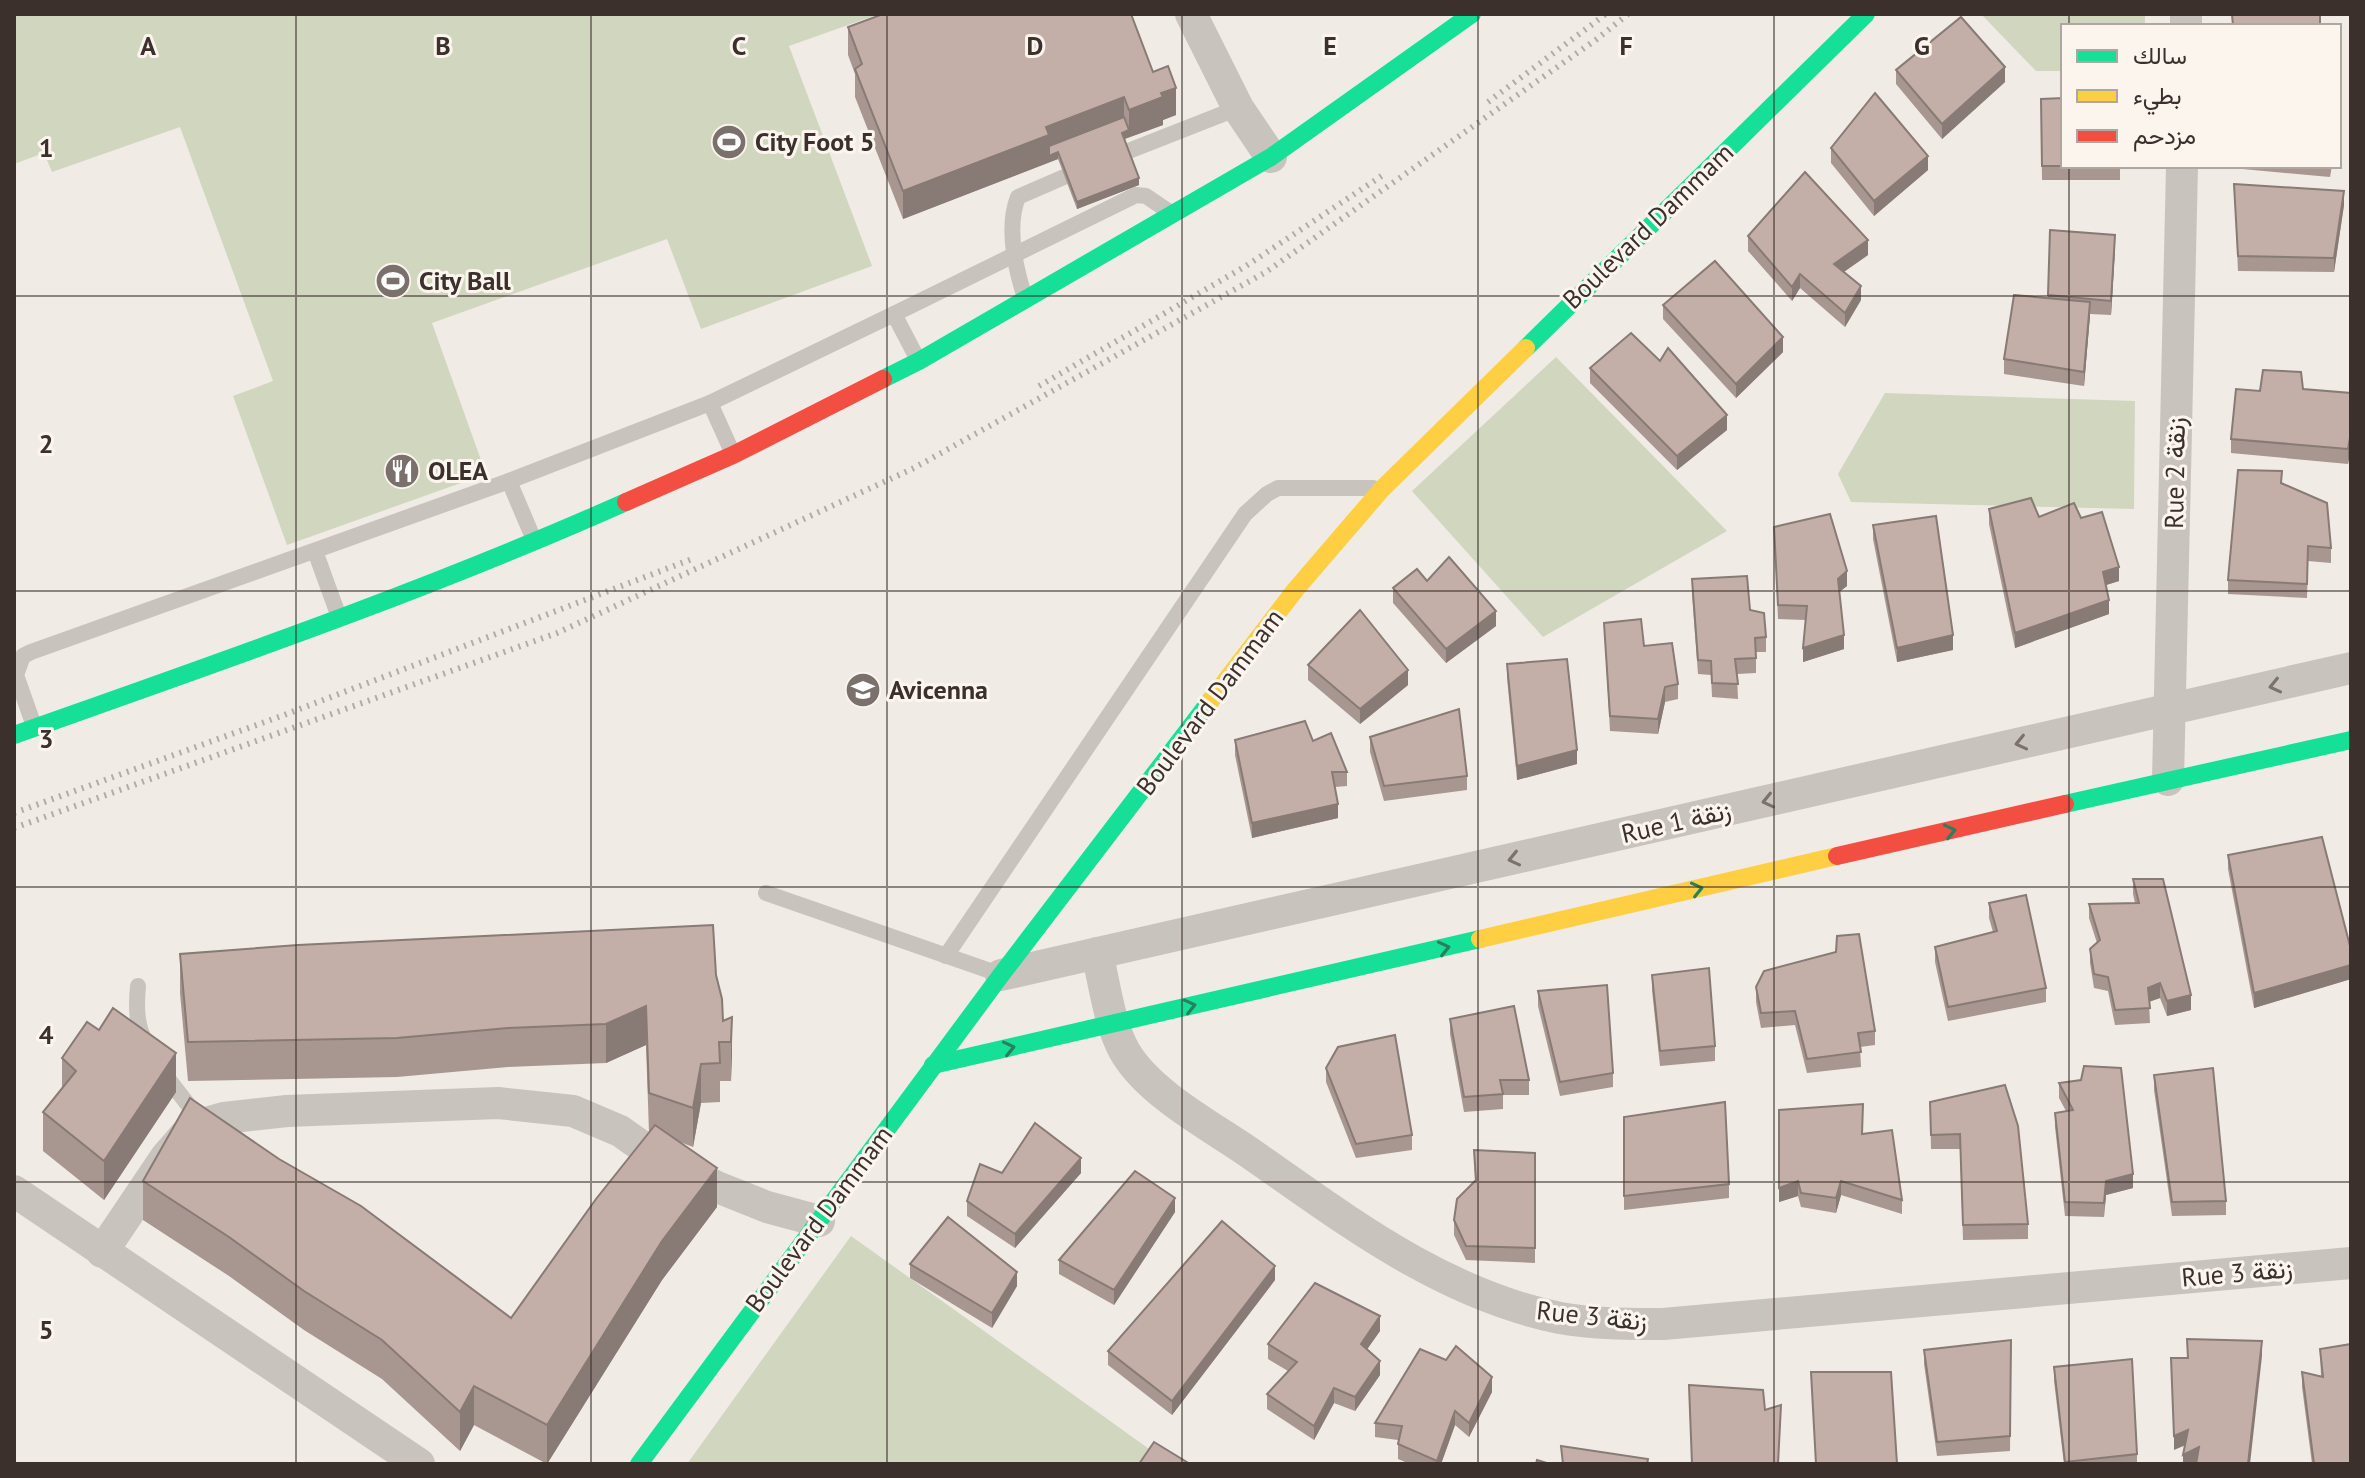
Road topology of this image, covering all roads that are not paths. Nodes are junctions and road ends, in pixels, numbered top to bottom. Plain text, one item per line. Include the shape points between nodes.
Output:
1 (1191, 14) edge
2 (1472, 14) edge
3 (1866, 14) edge
4 (1238, 108) junction
5 (1126, 152) edge
6 (1271, 157) junction
7 (2182, 168) edge
8 (1064, 177) edge
9 (1172, 214) junction
10 (1014, 255) junction
11 (1025, 299) junction
12 (894, 314) junction
13 (919, 361) junction
14 (710, 403) junction
15 (733, 455) junction
16 (509, 481) junction
17 (1382, 489) junction
18 (535, 542) junction
19 (315, 551) junction
20 (340, 620) junction
21 (2351, 668) edge
22 (2170, 710) junction
23 (35, 728) junction
24 (14, 735) edge
25 (2351, 740) edge
26 (2168, 780) junction
27 (766, 893) dead end
28 (1097, 953) junction
29 (946, 956) junction
30 (1001, 975) junction
31 (138, 986) dead end
32 (1114, 1024) junction
33 (933, 1065) junction
34 (203, 1124) junction
35 (14, 1191) edge
36 (819, 1221) junction
37 (102, 1252) junction
38 (2351, 1263) edge
39 (419, 1464) edge
40 (639, 1464) edge

1 - 4 street
2 - 6 street
3 - 17 street, Boulevard Dammam
4 - 5 lane
4 - 6 street
6 - 9 street
7 - 22 street, Rue 2 زنقة
8 - 10 lane via 1018,197 1013,207
9 - 10 lane via 1136,195
9 - 11 street
10 - 11 lane
10 - 12 lane
11 - 13 street
12 - 13 lane
12 - 14 lane
13 - 15 street
14 - 15 lane
14 - 16 lane
15 - 18 street
16 - 18 lane
16 - 19 lane
17 - 29 lane via 1278,488 1245,514
17 - 30 street, Boulevard Dammam via 1296,589
18 - 20 street
19 - 20 lane
19 - 23 lane via 23,656 16,675
20 - 23 street
21 -> 22 street, Rue 1 زنقة
22 - 26 street, Rue 2 زنقة
22 -> 28 street, Rue 1 زنقة
23 - 24 street
25 - 26 street
32 -> 26 street
27 - 29 lane
28 - 30 street, Rue 1 زنقة
28 - 32 street, Rue 3 زنقة
29 - 30 lane
30 - 33 street, Boulevard Dammam
31 - 34 lane via 141,1036
33 -> 32 street
32 - 38 street, Rue 3 زنقة via 1126,1053 1150,1082 1365,1233 1479,1294 1562,1318 1663,1324
33 - 36 street, Boulevard Dammam
34 - 36 street via 287,1111 498,1103 562,1109 599,1120 657,1157 731,1193
34 - 37 street via 179,1140
35 - 37 street
36 - 40 street, Boulevard Dammam
37 - 39 street

